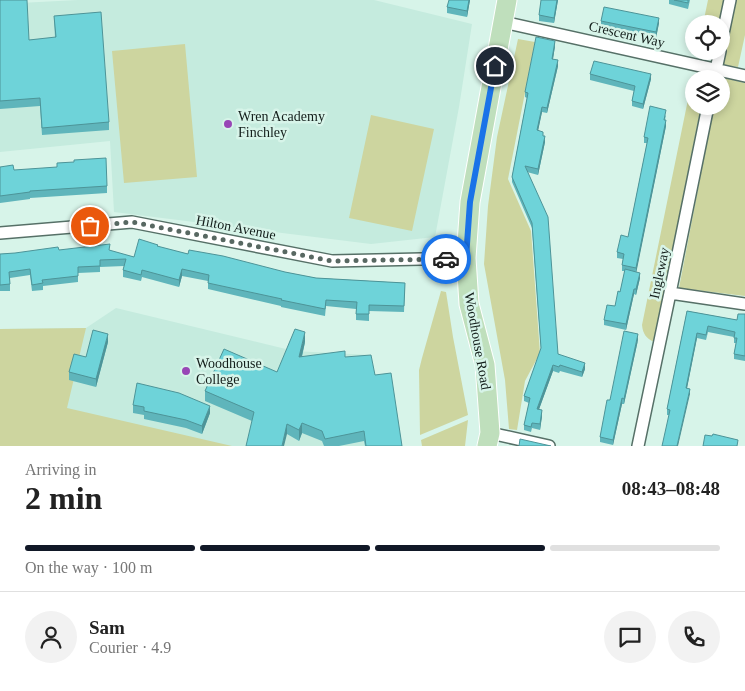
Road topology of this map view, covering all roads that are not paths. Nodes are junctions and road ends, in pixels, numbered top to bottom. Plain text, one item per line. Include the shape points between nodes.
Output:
1 (507, 0) edge
2 (730, 0) edge
3 (727, 15) edge
4 (503, 22) junction
5 (699, 70) edge
6 (730, 75) edge
7 (745, 76) edge
8 (706, 115) edge
9 (0, 233) edge
10 (466, 258) junction
11 (670, 293) junction
12 (745, 304) edge
13 (489, 440) edge
14 (549, 446) edge
15 (638, 446) edge

1 - 4 main road, Woodhouse Road
2 - 3 street
4 - 5 street, Crescent Way
4 - 10 main road, Woodhouse Road via 470,202
6 - 7 street, Crescent Way
8 - 11 street, Ingleway
9 - 10 street, Hilton Avenue via 132,222 332,261
10 - 13 main road, Woodhouse Road via 469,304 485,365
11 - 12 street
11 - 15 street, Ingleway
13 - 14 street

